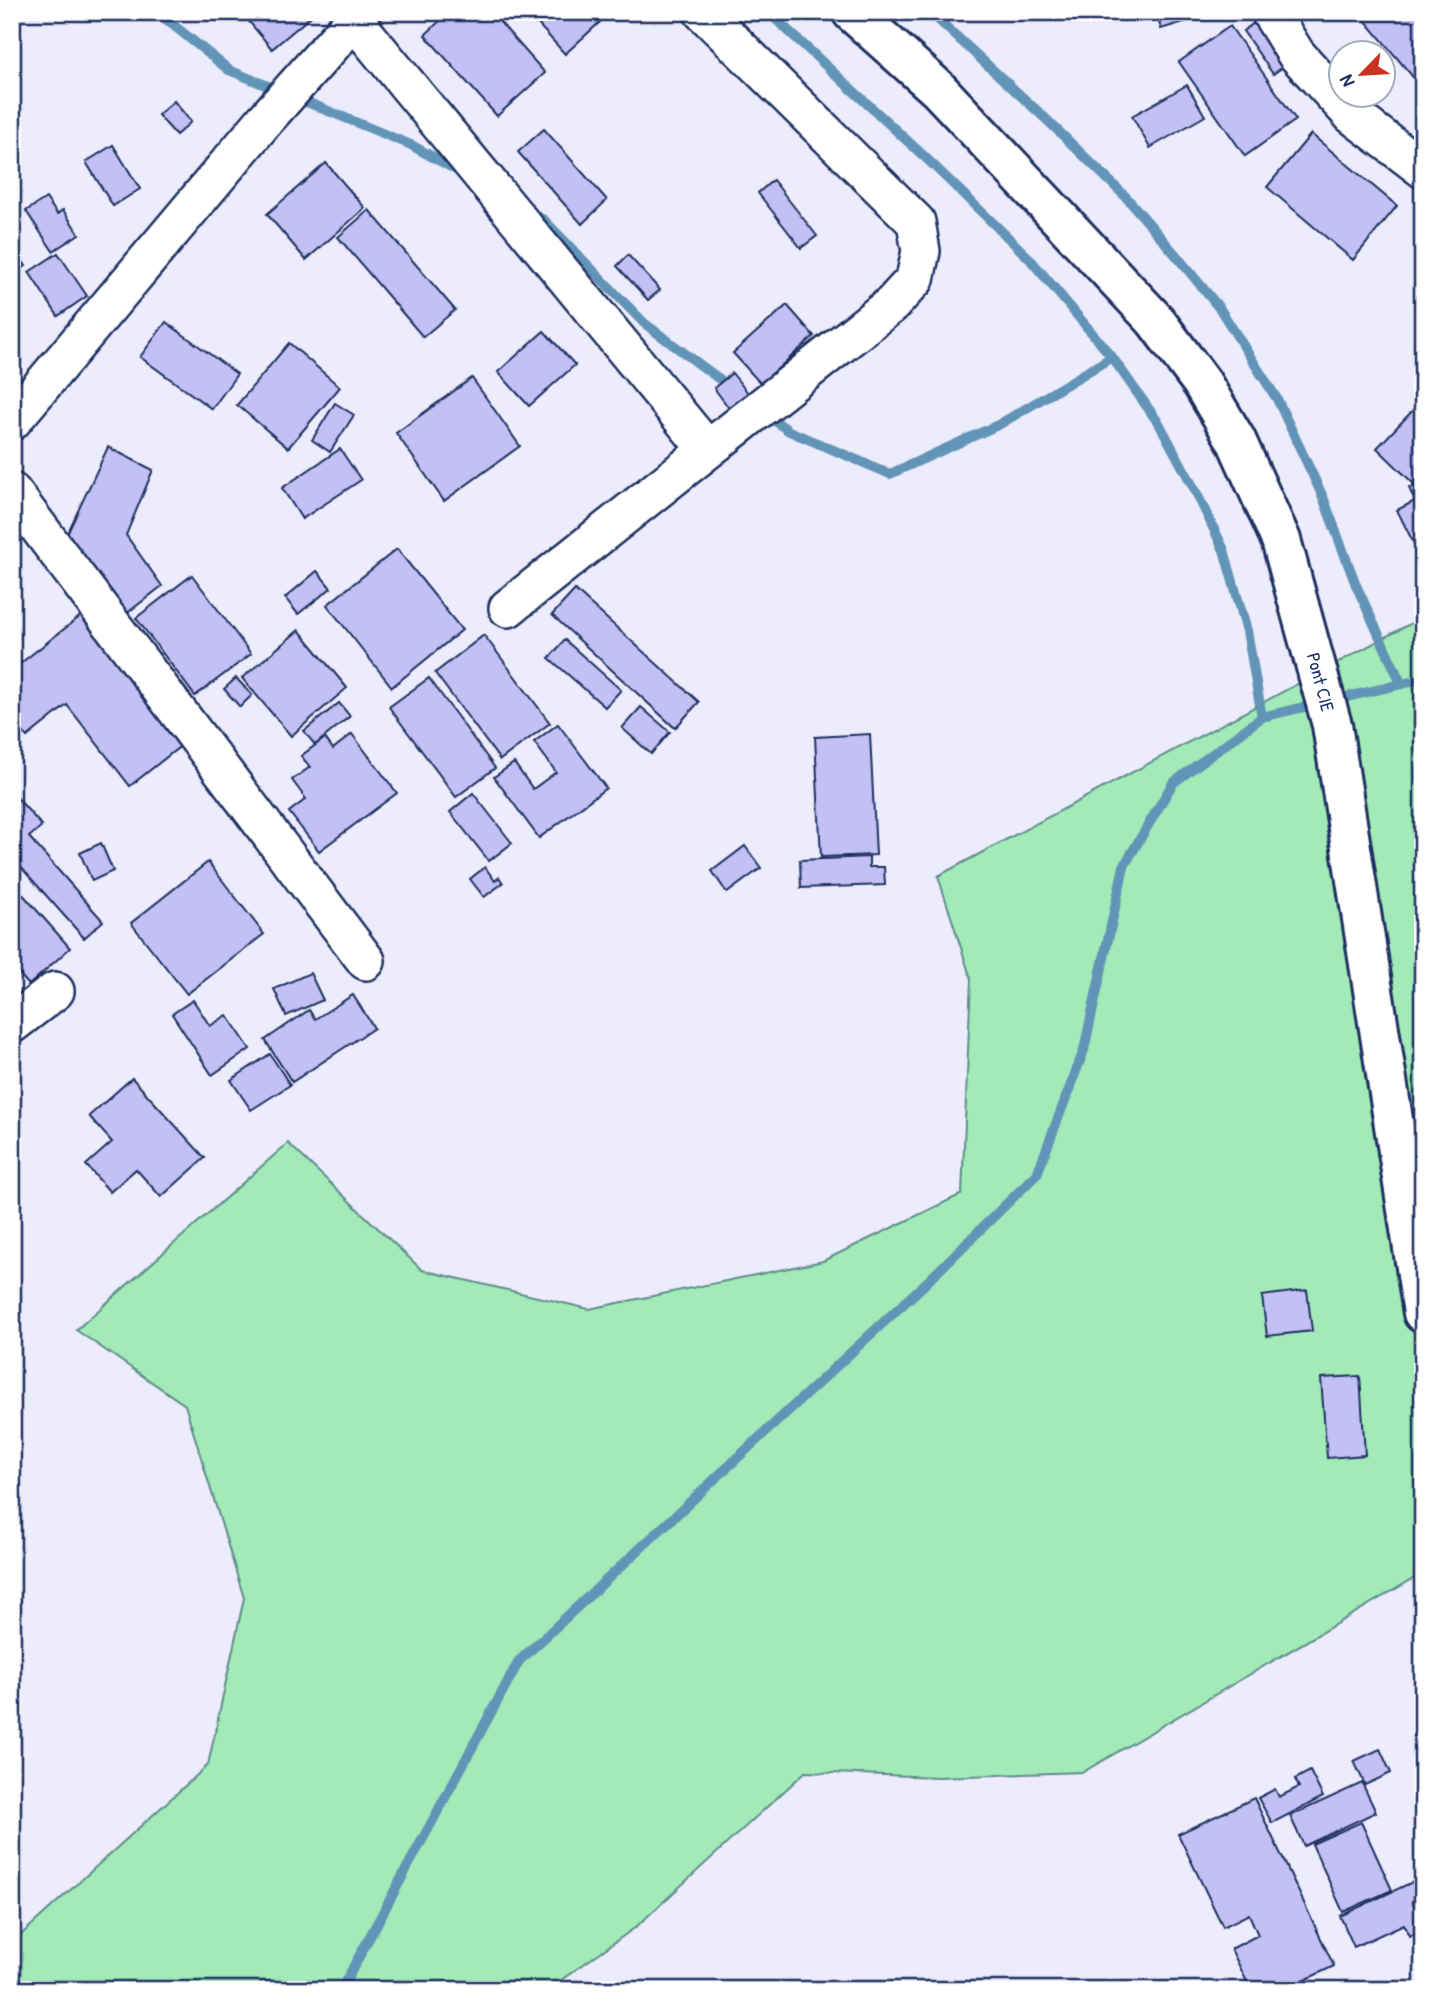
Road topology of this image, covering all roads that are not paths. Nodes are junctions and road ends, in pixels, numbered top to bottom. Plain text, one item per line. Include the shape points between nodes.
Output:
1 (703, 12) edge
2 (852, 12) edge
3 (1270, 12) edge
4 (358, 16) edge
5 (1423, 169) edge
6 (12, 421) edge
7 (707, 449) junction
8 (12, 492) edge
9 (508, 608) dead end
10 (366, 961) dead end
11 (55, 991) dead end
12 (12, 1024) edge
13 (1423, 1313) edge

1 - 7 street via 916,222 921,251 915,279 892,304
2 - 13 main road, Pont CIE via 948,99 1155,320 1202,383 1236,440 1281,540 1332,725
3 - 5 street via 1296,54 1352,115
4 - 6 street
4 - 7 street
7 - 9 street
8 - 10 street
11 - 12 street

